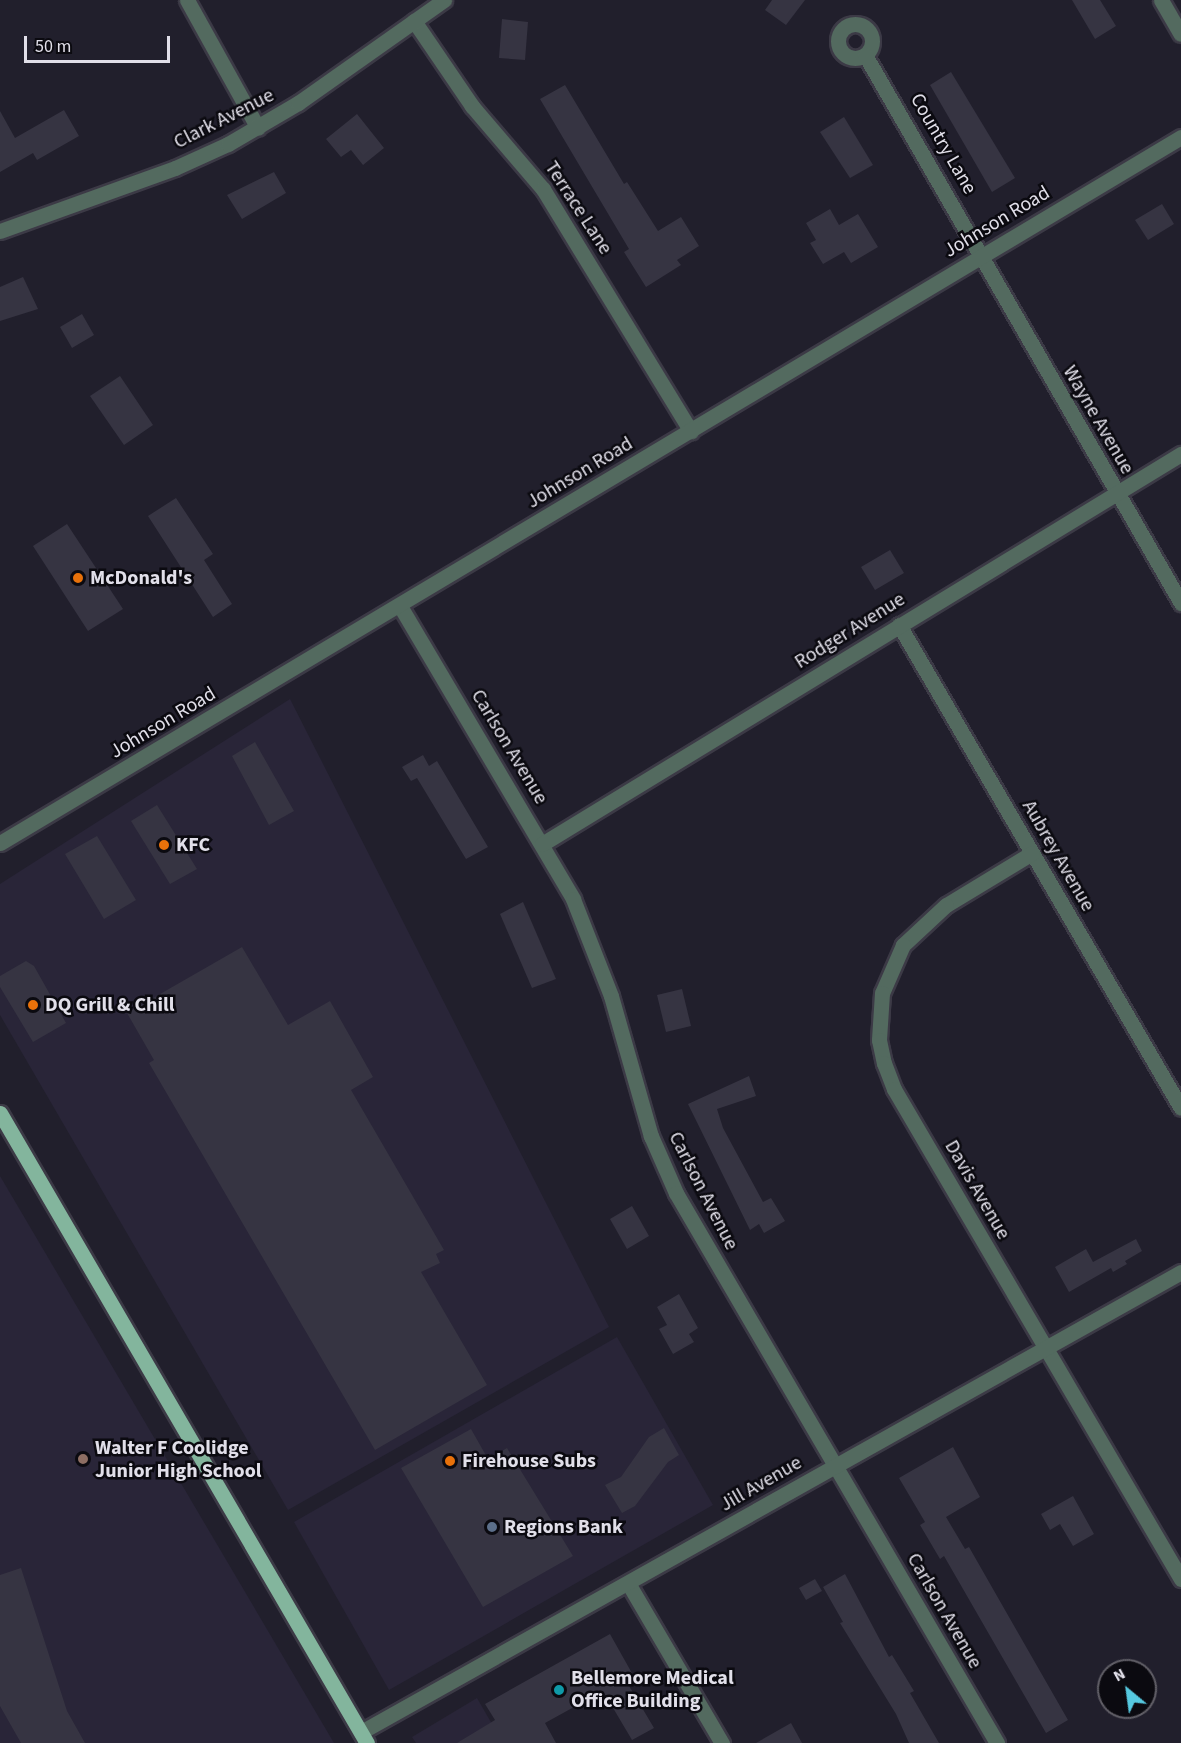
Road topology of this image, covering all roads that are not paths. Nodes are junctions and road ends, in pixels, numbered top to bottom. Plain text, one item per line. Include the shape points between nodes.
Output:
1 (187, 0) edge
2 (444, 0) edge
3 (1161, 0) edge
4 (414, 21) junction
5 (1181, 34) edge
6 (865, 55) dead end
7 (258, 128) junction
8 (1181, 137) edge
9 (0, 231) edge
10 (980, 256) junction
11 (691, 431) junction
12 (1181, 454) edge
13 (1115, 491) junction
14 (1181, 603) edge
15 (400, 606) junction
16 (899, 626) junction
17 (0, 843) edge
18 (542, 844) junction
19 (1032, 852) junction
20 (1181, 1108) edge
21 (0, 1113) edge
22 (1181, 1272) edge
23 (1045, 1348) junction
24 (835, 1466) junction
25 (1181, 1580) edge
26 (628, 1583) junction
27 (364, 1738) edge
28 (722, 1743) edge
29 (997, 1743) edge

1 - 7 street
2 - 4 street, Clark Avenue
3 - 5 street
4 - 7 street, Clark Avenue
4 - 11 street, Terrace Lane via 472,106 543,189
6 - 10 street, Country Lane
7 - 9 street, Clark Avenue via 175,168
8 - 10 street, Johnson Road
10 - 11 street, Johnson Road
10 - 13 street, Wayne Avenue
11 - 15 street, Johnson Road
12 - 13 street, Rodger Avenue
13 - 14 street, Wayne Avenue
13 - 16 street, Rodger Avenue
15 - 17 street, Johnson Road
15 - 18 street, Carlson Avenue
16 - 18 street, Rodger Avenue
16 - 19 street, Aubrey Avenue
18 - 24 street, Carlson Avenue via 593,944 640,1103 676,1193
19 - 20 street, Aubrey Avenue
19 - 23 street, Davis Avenue via 946,905 916,929 889,971 882,993 879,1028 884,1063 894,1089
21 - 27 main road
22 - 23 street, Jill Avenue
23 - 24 street, Jill Avenue
23 - 25 street, Davis Avenue
24 - 26 street, Jill Avenue
24 - 29 street, Carlson Avenue
26 - 27 street, Jill Avenue
26 - 28 street

